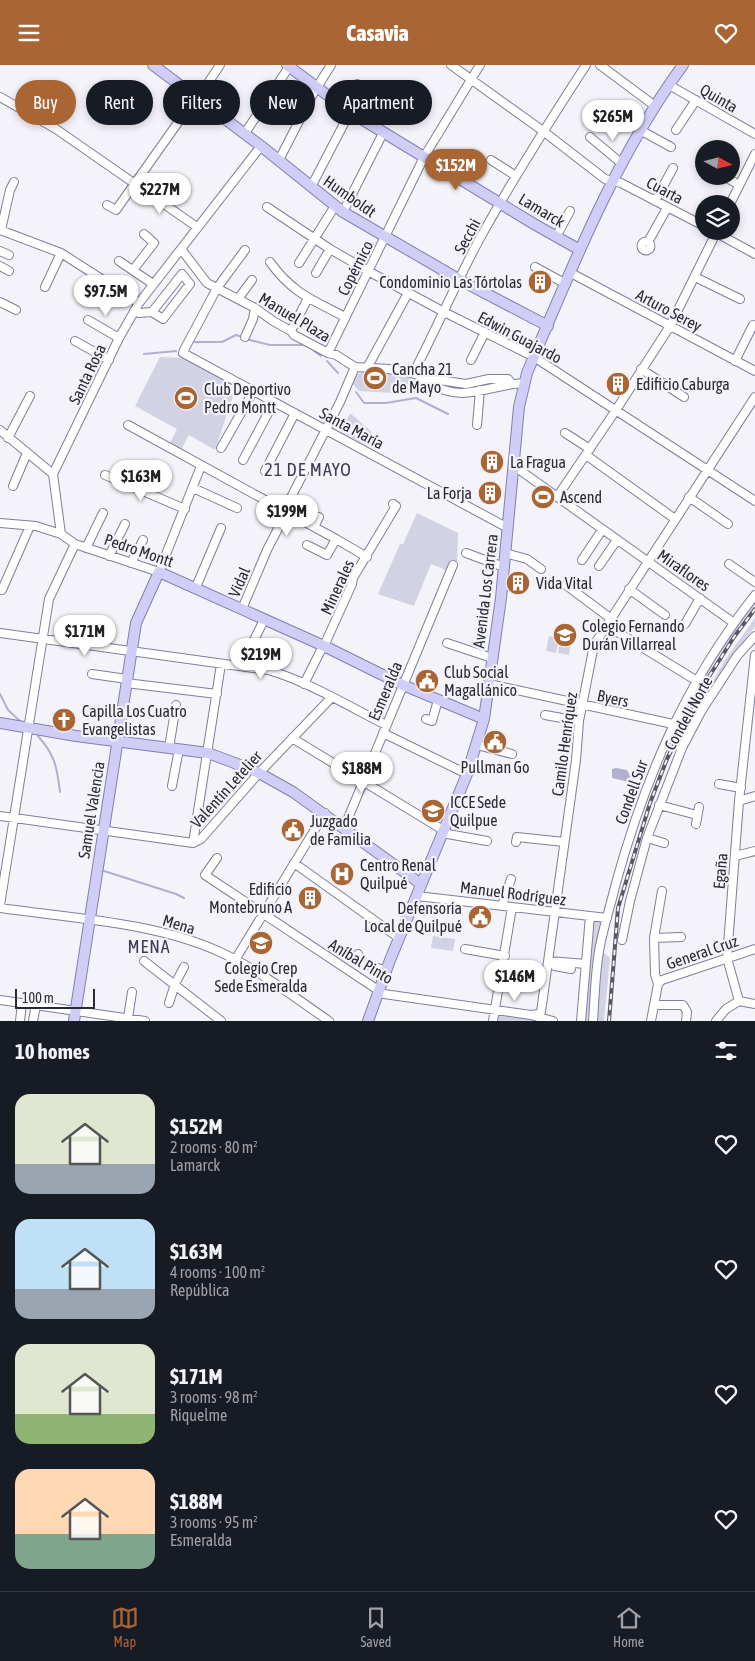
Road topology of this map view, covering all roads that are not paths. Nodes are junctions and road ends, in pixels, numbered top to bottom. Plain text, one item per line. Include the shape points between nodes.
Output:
1 (153, 65) edge
2 (220, 65) edge
3 (331, 65) edge
4 (451, 65) edge
5 (480, 65) edge
6 (586, 65) edge
7 (600, 65) edge
8 (683, 65) edge
9 (288, 66) edge
10 (472, 78) junction
11 (173, 80) edge
12 (210, 80) edge
13 (669, 85) junction
14 (317, 89) junction
15 (325, 95) edge
16 (0, 97) edge
17 (696, 100) junction
18 (655, 106) junction
19 (177, 125) edge
20 (234, 125) edge
21 (343, 125) edge
22 (370, 125) edge
23 (640, 130) junction
24 (676, 130) dead end
25 (543, 131) junction
26 (245, 133) junction
27 (383, 133) junction
28 (755, 134) edge
29 (590, 137) dead end
30 (261, 146) junction
31 (671, 147) dead end
32 (755, 154) edge
33 (424, 157) junction
34 (491, 160) dead end
35 (279, 161) junction
36 (621, 163) junction
37 (673, 169) dead end
38 (516, 176) junction
39 (612, 181) junction
40 (14, 182) dead end
41 (135, 185) junction
42 (740, 185) joint
43 (311, 187) junction
44 (735, 195) edge
45 (655, 201) junction
46 (501, 203) junction
47 (107, 205) dead end
48 (267, 207) dead end
49 (667, 208) junction
50 (339, 209) junction
51 (570, 211) dead end
52 (695, 222) edge
53 (197, 227) junction
54 (0, 230) edge
55 (144, 234) dead end
56 (386, 237) junction
57 (556, 237) junction
58 (314, 238) junction
59 (712, 240) edge
60 (730, 240) edge
61 (648, 242) dead end
62 (181, 249) junction
63 (330, 249) junction
64 (245, 250) dead end
65 (580, 250) junction
66 (0, 251) edge
67 (61, 253) junction
68 (755, 254) edge
69 (9, 255) dead end
70 (119, 261) dead end
71 (270, 262) dead end
72 (299, 263) dead end
73 (0, 266) edge
74 (535, 267) dead end
75 (133, 270) junction
76 (9, 271) dead end
77 (368, 271) junction
78 (316, 273) dead end
79 (571, 273) junction
80 (695, 277) junction
81 (252, 280) dead end
82 (460, 280) junction
83 (153, 284) junction
84 (566, 285) junction
85 (45, 287) dead end
86 (217, 288) junction
87 (408, 293) junction
88 (308, 298) junction
89 (238, 299) junction
90 (740, 299) dead end
91 (0, 302) edge
92 (139, 303) junction
93 (255, 308) junction
94 (16, 311) dead end
95 (134, 311) junction
96 (152, 312) junction
97 (444, 313) junction
98 (346, 317) junction
99 (88, 320) dead end
100 (548, 325) junction
101 (753, 325) dead end
102 (670, 326) junction
103 (291, 331) junction
104 (485, 332) junction
105 (245, 337) dead end
106 (120, 338) junction
107 (75, 341) dead end
108 (328, 353) junction
109 (534, 357) junction
110 (108, 360) junction
111 (471, 360) dead end
112 (736, 361) junction
113 (355, 367) junction
114 (367, 368) junction
115 (641, 369) junction
116 (755, 371) edge
117 (412, 373) junction
118 (511, 383) junction
119 (524, 383) junction
120 (254, 390) junction
121 (480, 390) junction
122 (30, 396) dead end
123 (684, 397) dead end
124 (755, 397) edge
125 (274, 402) junction
126 (616, 410) junction
127 (296, 413) junction
128 (128, 425) dead end
129 (477, 425) dead end
130 (326, 429) junction
131 (0, 430) edge
132 (564, 433) dead end
133 (8, 437) junction
134 (221, 449) dead end
135 (588, 452) junction
136 (26, 453) junction
137 (243, 460) dead end
138 (514, 466) junction
139 (201, 467) junction
140 (707, 470) junction
141 (265, 471) dead end
142 (53, 474) junction
143 (105, 475) dead end
144 (13, 487) dead end
145 (193, 488) junction
146 (557, 497) junction
147 (690, 497) junction
148 (755, 501) edge
149 (393, 504) dead end
150 (237, 508) dead end
151 (185, 509) junction
152 (284, 511) junction
153 (103, 513) dead end
154 (320, 517) dead end
155 (675, 519) junction
156 (0, 523) edge
157 (125, 524) dead end
158 (728, 524) dead end
159 (30, 526) junction
160 (314, 527) junction
161 (221, 528) dead end
162 (508, 528) junction
163 (602, 530) junction
164 (61, 534) junction
165 (336, 539) junction
166 (143, 540) dead end
167 (617, 540) junction
168 (75, 544) junction
169 (307, 545) dead end
170 (86, 548) junction
171 (466, 553) dead end
172 (505, 553) junction
173 (109, 556) junction
174 (366, 557) junction
175 (582, 560) dead end
176 (648, 561) junction
177 (131, 563) junction
178 (729, 563) dead end
179 (454, 565) dead end
180 (599, 566) dead end
181 (504, 567) junction
182 (541, 569) dead end
183 (159, 572) junction
184 (755, 582) edge
185 (566, 585) dead end
186 (196, 587) junction
187 (629, 589) junction
188 (2, 590) dead end
189 (755, 595) edge
190 (700, 598) junction
191 (242, 609) junction
192 (665, 615) dead end
193 (264, 620) junction
194 (608, 622) junction
195 (734, 623) junction
196 (685, 624) dead end
197 (0, 633) edge
198 (42, 639) junction
199 (254, 640) dead end
200 (447, 643) dead end
201 (753, 643) edge
202 (324, 646) junction
203 (132, 652) junction
204 (755, 655) edge
205 (492, 658) junction
206 (221, 664) junction
207 (92, 675) dead end
208 (127, 681) junction
209 (697, 681) junction
210 (304, 684) junction
211 (489, 684) junction
212 (404, 685) junction
213 (217, 694) junction
214 (331, 698) junction
215 (438, 700) junction
216 (752, 704) edge
217 (176, 705) dead end
218 (582, 705) junction
219 (545, 715) dead end
220 (426, 719) dead end
221 (484, 719) junction
222 (579, 721) junction
223 (0, 723) edge
224 (673, 724) junction
225 (29, 728) junction
226 (384, 729) junction
227 (292, 738) junction
228 (118, 741) junction
229 (477, 745) junction
230 (174, 749) junction
231 (208, 753) junction
232 (512, 753) dead end
233 (259, 773) junction
234 (467, 774) junction
235 (363, 781) junction
236 (718, 784) dead end
237 (172, 786) dead end
238 (741, 788) junction
239 (755, 796) edge
240 (739, 801) junction
241 (659, 805) junction
242 (325, 813) junction
243 (0, 816) edge
244 (14, 817) junction
245 (696, 824) dead end
246 (344, 828) junction
247 (103, 830) junction
248 (443, 831) junction
249 (647, 838) junction
250 (487, 841) dead end
251 (516, 842) dead end
252 (564, 842) junction
253 (193, 843) junction
254 (664, 843) dead end
255 (755, 851) edge
256 (735, 856) junction
257 (218, 859) dead end
258 (294, 863) junction
259 (511, 879) dead end
260 (421, 884) junction
261 (662, 891) dead end
262 (417, 896) junction
263 (502, 906) junction
264 (0, 907) edge
265 (512, 907) junction
266 (554, 912) junction
267 (263, 914) junction
268 (590, 916) junction
269 (607, 918) junction
270 (89, 920) junction
271 (681, 937) dead end
272 (399, 938) junction
273 (654, 938) junction
274 (622, 940) dead end
275 (465, 949) dead end
276 (755, 949) edge
277 (358, 954) dead end
278 (505, 956) junction
279 (727, 957) junction
280 (236, 960) junction
281 (144, 961) dead end
282 (548, 963) junction
283 (586, 964) junction
284 (184, 967) dead end
285 (571, 969) dead end
286 (386, 971) junction
287 (658, 983) junction
288 (175, 984) junction
289 (379, 991) junction
290 (132, 992) dead end
291 (0, 1000) edge
292 (739, 1001) junction
293 (22, 1003) junction
294 (169, 1003) dead end
295 (755, 1004) edge
296 (36, 1005) junction
297 (654, 1005) junction
298 (495, 1010) junction
299 (531, 1015) junction
300 (75, 1016) edge
301 (128, 1019) junction
302 (20, 1021) edge
303 (33, 1021) edge
304 (145, 1021) edge
305 (221, 1021) edge
306 (329, 1021) edge
307 (368, 1021) edge
308 (494, 1021) edge
309 (553, 1021) edge
310 (582, 1021) edge
311 (593, 1021) edge
312 (651, 1021) edge
313 (686, 1021) edge
314 (716, 1021) edge

1 - 11 main road, Humboldt
2 - 12 street
3 - 14 street
4 - 10 street, Cuarta
5 - 10 street, Copérnico
6 - 25 street, Secchi
7 - 18 street
8 - 13 main road, Avenida Los Carrera
9 - 14 main road, Lamarck
9 - 26 street
10 - 25 street, Cuarta
10 - 33 street, Copérnico
13 - 17 street, Quinta
13 - 18 main road, Avenida Los Carrera
14 - 15 main road, Lamarck
14 - 35 street
16 - 41 street via 50,125
17 - 24 street
17 - 28 street, Quinta
18 - 23 main road, Avenida Los Carrera
19 - 41 street
20 - 26 main road, Humboldt
21 - 43 street
22 - 27 main road, Lamarck
23 - 31 street
23 - 36 main road, Avenida Los Carrera
25 - 38 street, Secchi
25 - 39 street, Cuarta
26 - 30 main road, Humboldt
27 - 33 main road, Lamarck
27 - 50 street
29 - 36 street
30 - 35 main road, Humboldt
30 - 53 street, Santa Rosa
32 - 42 street
33 - 46 main road, Lamarck
33 - 56 street, Copérnico
34 - 38 street
35 - 43 main road, Humboldt
36 - 39 main road, Avenida Los Carrera
37 - 45 street
38 - 46 street, Secchi
39 - 45 street, Cuarta
39 - 65 main road, Avenida Los Carrera
40 - 54 street
41 - 47 street via 116,210
41 - 53 street
42 - 44 street
43 - 50 main road, Humboldt
45 - 49 street, Cuarta
46 - 57 main road, Lamarck
46 - 82 street, Secchi
48 - 58 street, Edwin Guajardo
49 - 52 street, Cuarta
49 - 61 street
50 - 56 main road, Humboldt
50 - 58 street
51 - 57 street
53 - 62 street, Santa Rosa
54 - 67 street
55 - 75 street via 154,243
56 - 77 street, Copérnico
56 - 82 main road, Humboldt
57 - 65 main road, Lamarck
58 - 63 street, Edwin Guajardo
58 - 72 street
59 - 80 street
60 - 68 street
62 - 83 street, Santa Rosa
62 - 86 street, Manuel Plaza via 207,283
63 - 77 street, Edwin Guajardo
63 - 78 street
64 - 86 street
65 - 79 main road, Avenida Los Carrera
66 - 69 street
67 - 85 street
67 - 92 street
70 - 75 street
71 - 88 street via 281,277
73 - 76 street
74 - 84 street
75 - 83 street
77 - 87 street, Edwin Guajardo
77 - 98 street, Copérnico
79 - 84 main road, Avenida Los Carrera
79 - 102 street, Arturo Serey
80 - 90 street
80 - 102 street
81 - 89 street
82 - 97 street, Secchi
82 - 100 main road, Humboldt
83 - 92 street, Santa Rosa
84 - 100 main road, Avenida Los Carrera
86 - 89 street, Manuel Plaza
86 - 120 street, Santa María via 183,353
87 - 97 street, Edwin Guajardo
87 - 114 street
88 - 98 street
88 - 103 street
89 - 93 street, Manuel Plaza
91 - 94 street
92 - 95 street, Santa Rosa
93 - 103 street, Manuel Plaza
93 - 105 street
95 - 96 street
95 - 106 street, Santa Rosa
96 - 96 street via 163,319 190,284 180,271
97 - 104 street, Edwin Guajardo
97 - 117 street, Secchi
98 - 108 street, Copérnico
99 - 106 street
100 - 109 main road, Avenida Los Carrera
101 - 112 street
102 - 112 street, Arturo Serey
102 - 115 street
103 - 108 street, Manuel Plaza
104 - 109 street, Edwin Guajardo
104 - 111 street
106 - 110 street, Santa Rosa
107 - 110 street
108 - 113 street, Manuel Plaza
109 - 119 main road, Avenida Los Carrera
109 - 126 street, Edwin Guajardo
110 - 142 street, Santa Rosa
112 - 116 street, Arturo Serey
113 - 114 street, Manuel Plaza
113 - 130 street, Vidal
114 - 117 street, Manuel Plaza
115 - 123 street
115 - 126 street
117 - 118 street, Manuel Plaza via 466,384 489,379 508,379
117 - 121 street, Manuel Plaza via 417,379 446,391
118 - 119 street, Manuel Plaza
118 - 121 street, Manuel Plaza
119 - 138 main road, Avenida Los Carrera
120 - 125 street, Santa María
120 - 134 street
121 - 129 street
122 - 133 street
124 - 140 street, Camilo Henríquez
125 - 127 street, Santa María
125 - 137 street
126 - 135 street
126 - 140 street, Edwin Guajardo
127 - 130 street, Santa María
127 - 141 street
128 - 139 street
130 - 152 street, Vidal
130 - 162 street, Santa María
131 - 133 street
132 - 135 street
133 - 136 street
135 - 146 street
135 - 155 street
136 - 142 street
136 - 144 street
138 - 146 street, Miraflores
138 - 162 main road, Avenida Los Carrera
139 - 145 street, Samuel Valencia
139 - 152 street
140 - 147 street, Camilo Henríquez
140 - 148 street, Edwin Guajardo
142 - 164 street
143 - 151 street
145 - 150 street
145 - 151 street, Samuel Valencia
146 - 163 street, Miraflores
147 - 155 street, Camilo Henríquez
147 - 158 street
149 - 174 street, Minerales via 396,506
151 - 183 street, Samuel Valencia
152 - 160 street
152 - 191 street, Vidal
153 - 170 street
154 - 160 street
155 - 176 street, Camilo Henríquez
156 - 159 street, Pedro Montt
157 - 173 street
159 - 164 street, Pedro Montt
159 - 188 street
160 - 165 street
161 - 186 street
162 - 172 main road, Avenida Los Carrera
163 - 167 street, Miraflores
163 - 175 street
164 - 168 street, Pedro Montt
165 - 169 street via 327,555
165 - 174 street
166 - 177 street
167 - 176 street, Miraflores
167 - 180 street
168 - 170 street, Pedro Montt
168 - 198 street via 49,599
170 - 173 street, Pedro Montt
171 - 181 street
172 - 181 main road, Avenida Los Carrera
172 - 182 street via 529,560
173 - 177 street, Pedro Montt
174 - 202 street, Minerales via 353,578
176 - 187 street, Camilo Henríquez
176 - 190 street, Miraflores
177 - 183 street, Pedro Montt
178 - 184 street
179 - 212 street, Esmeralda
181 - 205 main road, Avenida Los Carrera
183 - 186 main road, Pedro Montt
183 - 203 main road, Samuel Valencia via 136,623
185 - 194 street
186 - 191 main road, Pedro Montt
187 - 192 street
187 - 194 street, Camilo Henríquez
189 - 195 street, Condell Sur
190 - 195 street, Miraflores
190 - 196 street
191 - 193 main road, Pedro Montt
193 - 199 street
193 - 202 main road, Pedro Montt
194 - 209 street
194 - 218 street, Camilo Henríquez via 594,645
195 - 209 street, Condell Sur
197 - 198 street
198 - 203 street
198 - 225 street
200 - 205 street
201 - 204 street, Egaña
201 - 241 street, Condell Norte via 737,656 696,722
202 - 210 street, Minerales
202 - 212 main road, Pedro Montt
203 - 206 street
203 - 208 main road, Samuel Valencia
204 - 216 street, Egaña
205 - 211 main road, Avenida Los Carrera
206 - 210 street via 268,670
206 - 213 street
207 - 208 street
208 - 213 street
208 - 228 main road, Samuel Valencia
209 - 224 street, Condell Sur
210 - 214 street
211 - 218 street, Byers
211 - 221 main road, Avenida Los Carrera
212 - 215 main road, Pedro Montt
212 - 226 street, Esmeralda
213 - 231 street
214 - 226 street
214 - 227 street, Valentín Letelier
215 - 220 street via 432,721
215 - 221 main road, Pedro Montt
216 - 238 street, Egaña
217 - 230 street
218 - 222 street, Camilo Henríquez
218 - 224 street, Byers
219 - 222 street
221 - 229 main road, Avenida Los Carrera
222 - 252 street, Camilo Henríquez
223 - 225 main road
224 - 269 street, Condell Sur via 646,788
225 - 228 main road
225 - 244 street
226 - 234 street
226 - 235 street, Esmeralda
227 - 233 street, Valentín Letelier
227 - 235 street
228 - 230 main road
228 - 247 main road, Samuel Valencia
229 - 232 street
229 - 234 main road, Avenida Los Carrera
230 - 231 main road
230 - 237 street
231 - 233 main road
231 - 253 street
233 - 242 main road
233 - 253 street, Valentín Letelier via 201,839
234 - 248 main road, Avenida Los Carrera
235 - 246 street, Esmeralda
235 - 248 street
236 - 238 street
238 - 240 street, Egaña
239 - 240 street
240 - 256 street, Egaña
241 - 245 street via 698,811
241 - 249 street, Condell Norte
242 - 246 main road
242 - 258 street
243 - 244 street, Valentín Letelier
244 - 247 street, Valentín Letelier
244 - 264 street
246 - 260 main road
247 - 253 street, Valentín Letelier
247 - 270 main road, Samuel Valencia
248 - 250 street
248 - 260 main road, Avenida Los Carrera
249 - 254 street
249 - 274 street, Condell Norte
251 - 252 street via 517,837
252 - 266 street, Camilo Henríquez
255 - 256 street
256 - 279 street, Egaña
257 - 267 street, Aníbal Pinto via 205,875
258 - 267 street
258 - 272 street
259 - 263 street
260 - 262 main road, Avenida Los Carrera
261 - 273 street
262 - 263 street, Manuel Rodríguez
262 - 272 main road, Avenida Los Carrera
263 - 265 street, Manuel Rodríguez
264 - 270 street, Mena
265 - 266 street, Manuel Rodríguez
265 - 278 street
266 - 268 street, Manuel Rodríguez
266 - 282 street, Camilo Henríquez
267 - 280 street
267 - 289 street, Aníbal Pinto
268 - 269 street, Manuel Rodríguez
268 - 283 street
269 - 311 street, Condell Sur via 598,956
270 - 280 street, Mena via 168,934
270 - 300 main road, Samuel Valencia
271 - 273 street
272 - 286 main road, Avenida Los Carrera
273 - 287 street
275 - 278 street
276 - 279 street, General Cruz
277 - 286 street via 356,959
278 - 298 street
279 - 287 street, General Cruz
279 - 292 street, Egaña
280 - 306 street, Mena
281 - 288 street
282 - 283 street
282 - 285 street
282 - 299 street, Camilo Henríquez via 541,1012
283 - 310 street
284 - 288 street
286 - 289 main road, Avenida Los Carrera
287 - 297 street
288 - 294 street
288 - 305 street
289 - 298 street, Aníbal Pinto
289 - 307 main road, Avenida Los Carrera
290 - 301 street
291 - 293 street
292 - 295 street
292 - 314 street
293 - 296 street
293 - 302 street
296 - 300 street
296 - 303 street
297 - 312 street
297 - 313 street via 683,1005 687,1012
298 - 299 street, Aníbal Pinto
298 - 308 street
299 - 309 street, Aníbal Pinto
300 - 301 street
301 - 304 street

